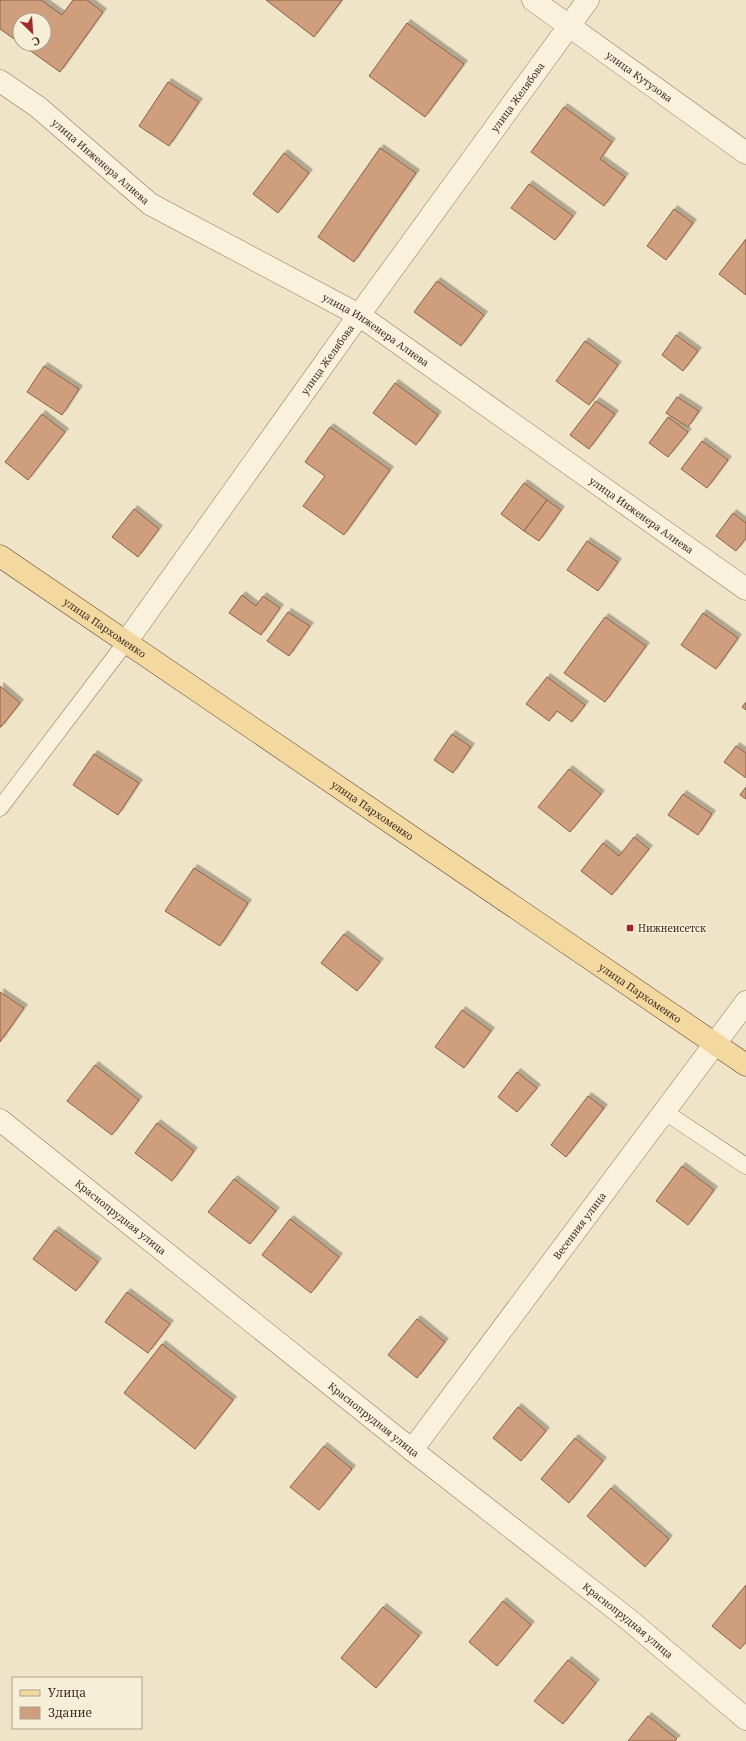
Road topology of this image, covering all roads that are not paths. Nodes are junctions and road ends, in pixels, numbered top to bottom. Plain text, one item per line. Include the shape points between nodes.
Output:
1 (533, 0) edge
2 (588, 0) edge
3 (569, 26) junction
4 (0, 81) edge
5 (746, 153) edge
6 (359, 315) junction
7 (0, 556) edge
8 (746, 589) edge
9 (126, 642) junction
10 (0, 808) edge
11 (746, 1002) edge
12 (716, 1044) junction
13 (746, 1065) edge
14 (665, 1112) junction
15 (0, 1120) edge
16 (746, 1166) edge
17 (412, 1450) junction
18 (746, 1719) edge

1 - 3 street, улица Кутузова
2 - 3 street, улица Желябова
3 - 5 street, улица Кутузова
3 - 6 street, улица Желябова
4 - 6 street, улица Инженера Алиева via 38,107 150,204
6 - 8 street, улица Инженера Алиева
6 - 9 street, улица Желябова
7 - 9 main road, улица Пархоменко
9 - 10 lane
9 - 12 main road, улица Пархоменко
11 - 12 street, Весенняя улица
12 - 13 main road, улица Пархоменко
12 - 14 street, Весенняя улица
14 - 16 lane
14 - 17 street, Весенняя улица
15 - 17 street, Краснопрудная улица
17 - 18 street, Краснопрудная улица via 628,1619

